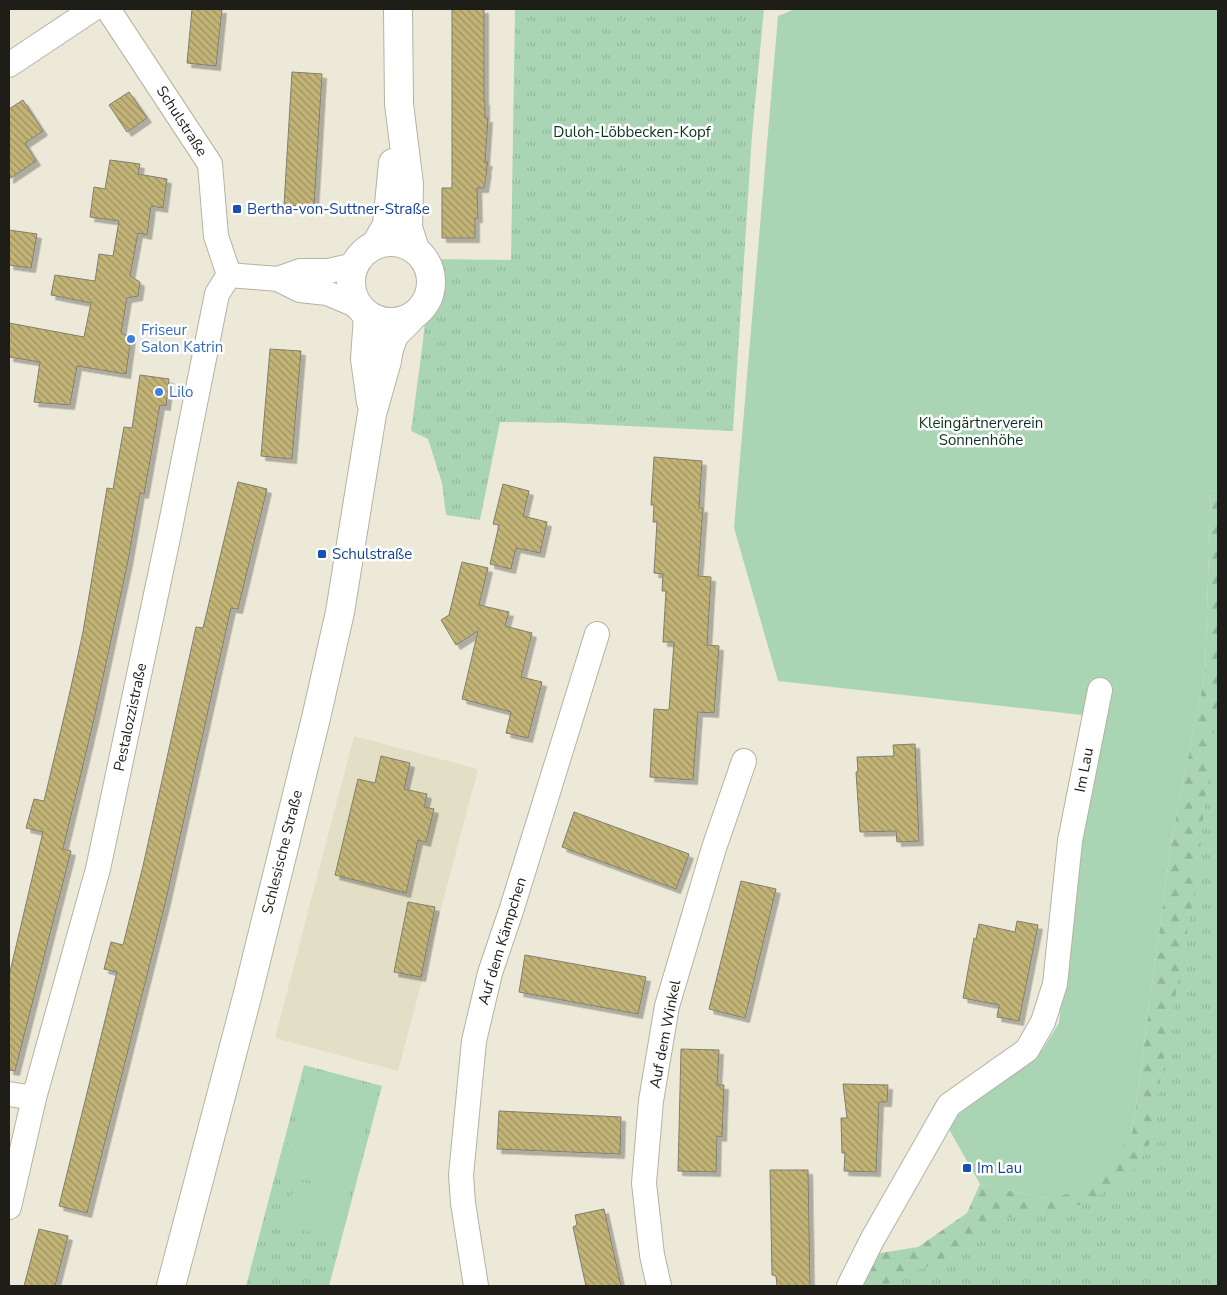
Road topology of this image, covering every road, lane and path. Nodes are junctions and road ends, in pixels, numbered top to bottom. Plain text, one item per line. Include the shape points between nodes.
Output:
1 (93, 9) edge
2 (108, 9) edge
3 (398, 9) edge
4 (9, 65) edge
5 (399, 104) junction
6 (376, 244) junction
7 (415, 249) junction
8 (354, 264) junction
9 (229, 275) junction
10 (278, 279) junction
11 (363, 311) junction
12 (410, 319) junction
13 (372, 414) junction
14 (597, 634) dead end
15 (1100, 690) dead end
16 (744, 761) dead end
17 (9, 1094) edge
18 (34, 1098) junction
19 (9, 1207) edge
20 (171, 1286) edge
21 (476, 1286) edge
22 (659, 1286) edge
23 (849, 1286) edge

1 - 4 street
2 - 9 street, Schulstraße via 210,164 216,236
3 - 5 main road
5 - 6 main road via 387,225
5 - 7 main road via 408,184 408,228
6 - 7 main road via 403,243
6 - 8 main road via 363,252
7 - 12 main road via 430,270 432,284 422,310
8 - 10 street via 330,272 300,271
8 - 11 main road via 350,280 352,294
9 - 10 street
9 - 18 street, Pestalozzistraße via 216,294 98,869
10 - 11 street via 300,290 327,293
11 - 12 main road via 382,322
11 - 13 main road, Schlesische Straße
12 - 13 main road, Schlesische Straße via 394,335
13 - 20 main road, Schlesische Straße via 340,612 247,997
14 - 21 street, Auf dem Kämpchen via 490,973 474,1041 462,1175 463,1203
15 - 23 street, Im Lau via 1070,841 1055,984 1043,1022 1028,1050 949,1105
16 - 22 street, Auf dem Winkel via 714,848 667,1006 651,1101 644,1183
17 - 18 street
18 - 19 street, Pestalozzistraße

